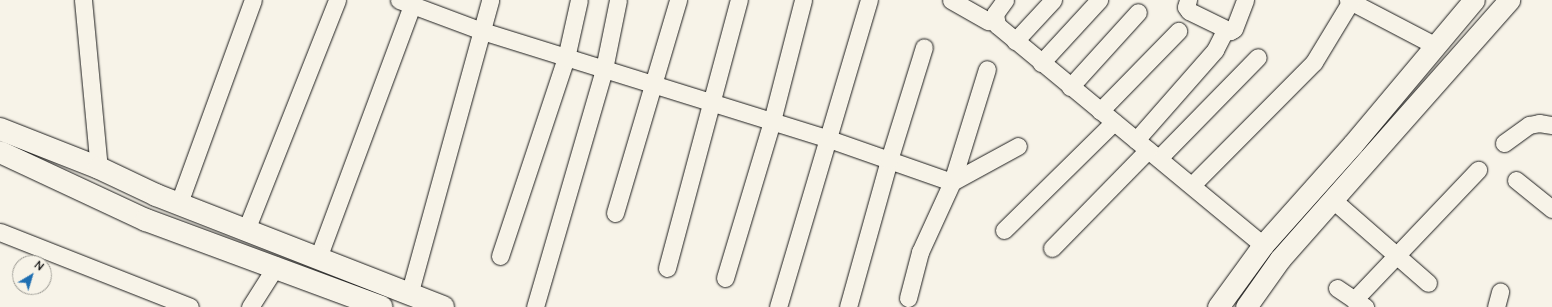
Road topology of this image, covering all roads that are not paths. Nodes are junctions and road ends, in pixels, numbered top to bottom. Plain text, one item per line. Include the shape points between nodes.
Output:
1 (83, 0) edge
2 (253, 0) edge
3 (337, 0) edge
4 (490, 0) edge
5 (579, 0) edge
6 (618, 0) edge
7 (678, 0) edge
8 (681, 0) edge
9 (739, 0) edge
10 (803, 0) edge
11 (869, 0) edge
12 (950, 0) edge
13 (1005, 0) edge
14 (1053, 0) edge
15 (1099, 0) edge
16 (1188, 0) edge
17 (1245, 0) edge
18 (1349, 0) edge
19 (1474, 0) edge
20 (1509, 0) edge
21 (405, 2) edge
22 (1138, 12) dead end
23 (988, 21) dead end
24 (1225, 30) junction
25 (482, 31) junction
26 (1178, 31) dead end
27 (1015, 41) junction
28 (924, 46) dead end
29 (1436, 46) junction
30 (1258, 57) dead end
31 (566, 58) junction
32 (1040, 63) junction
33 (604, 69) junction
34 (987, 69) dead end
35 (657, 86) junction
36 (1070, 87) junction
37 (710, 102) junction
38 (1100, 111) junction
39 (772, 121) junction
40 (1114, 122) junction
41 (1552, 124) edge
42 (0, 129) edge
43 (829, 139) junction
44 (1504, 143) dead end
45 (1018, 146) dead end
46 (1148, 149) junction
47 (0, 152) edge
48 (889, 160) junction
49 (99, 168) junction
50 (1478, 170) dead end
51 (1516, 180) dead end
52 (952, 182) junction
53 (1192, 185) junction
54 (1333, 200) junction
55 (179, 203) junction
56 (1552, 209) edge
57 (615, 213) dead end
58 (246, 230) junction
59 (1004, 230) dead end
60 (0, 232) edge
61 (1263, 245) junction
62 (1052, 248) dead end
63 (500, 256) dead end
64 (1397, 256) junction
65 (318, 258) junction
66 (276, 266) junction
67 (667, 268) dead end
68 (725, 278) dead end
69 (1428, 283) dead end
70 (1337, 288) dead end
71 (409, 295) junction
72 (911, 303) edge
73 (1360, 303) edge
74 (190, 307) edge
75 (250, 307) edge
76 (381, 307) edge
77 (443, 307) edge
78 (535, 307) edge
79 (778, 307) edge
80 (848, 307) edge
81 (1218, 307) edge
82 (1246, 307) edge

1 - 49 street
2 - 55 street
3 - 58 street
4 - 25 street
5 - 31 street
6 - 33 street
7 - 35 street
8 - 35 street
9 - 37 street
10 - 39 street
11 - 43 street
12 - 23 street
13 - 27 street via 995,14 996,25
14 - 27 street
15 - 32 street
16 - 24 street via 1186,7 1189,11
17 - 24 street via 1234,29
18 - 29 street
18 - 53 street via 1314,62
19 - 29 street
20 - 54 street
21 - 25 street
21 - 65 street
22 - 36 street
24 - 46 street via 1215,50
25 - 31 street
25 - 71 street
26 - 38 street
27 - 32 street
28 - 48 street
29 - 61 street
30 - 46 street
31 - 33 street
31 - 63 street
32 - 36 street
33 - 35 street
33 - 78 street
34 - 52 street
35 - 37 street
35 - 57 street
36 - 38 street
37 - 39 street
37 - 67 street
38 - 40 street
39 - 43 street
39 - 68 street
40 - 46 street
40 - 59 street
41 - 44 street via 1529,125
42 - 49 main road
43 - 48 street
43 - 79 street
45 - 52 street
46 - 53 street
46 - 62 street
47 - 66 main road via 146,220
48 - 52 street
48 - 80 street
49 - 55 main road
50 - 64 street
51 - 56 street
52 - 72 street
53 - 61 street
54 - 64 street
54 - 82 street via 1280,259
55 - 58 main road
58 - 65 main road
60 - 74 street
61 - 81 street
64 - 69 street
64 - 73 street
65 - 71 main road
66 - 75 street
66 - 76 main road
70 - 73 street
71 - 77 main road

